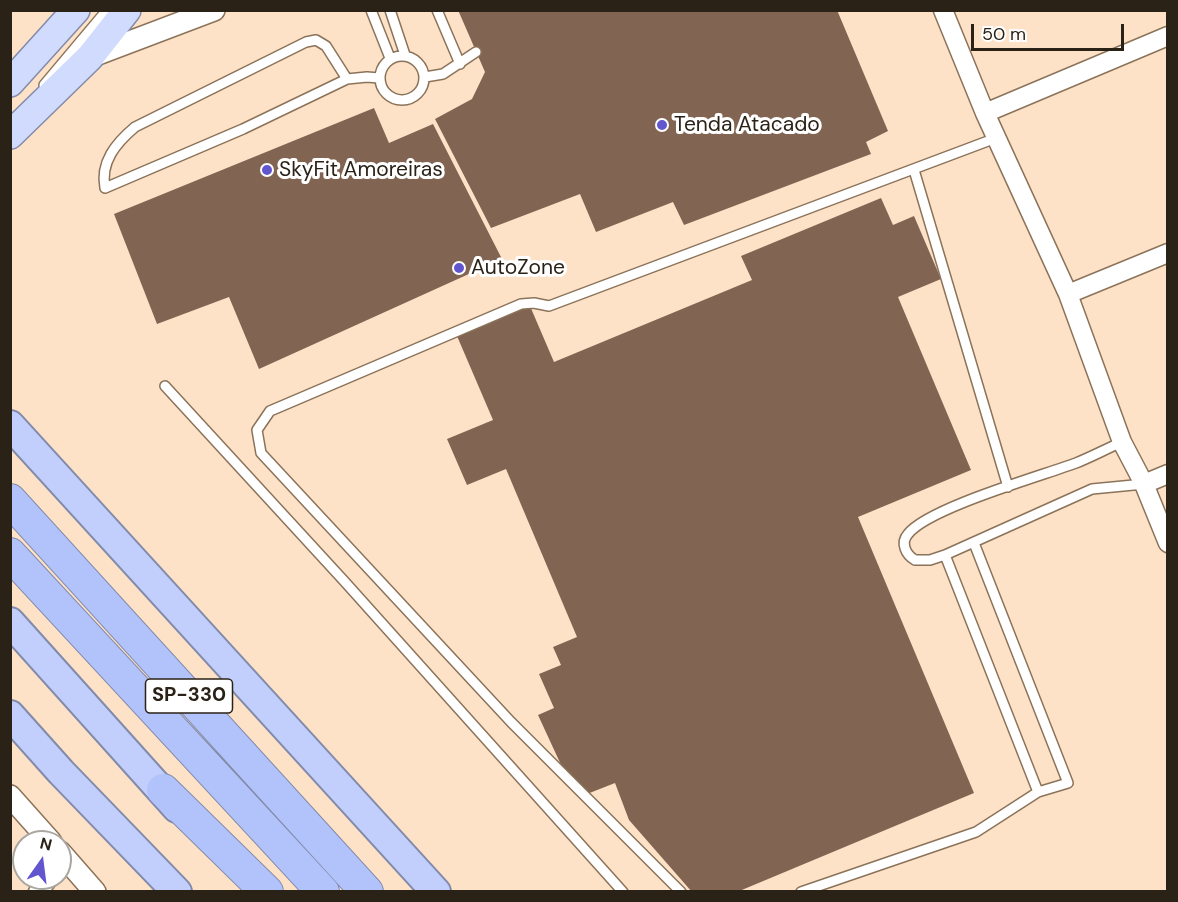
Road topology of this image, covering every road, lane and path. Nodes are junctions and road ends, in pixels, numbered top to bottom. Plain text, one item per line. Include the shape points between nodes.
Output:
1 (107, 10) edge
2 (127, 10) edge
3 (214, 10) edge
4 (372, 10) edge
5 (390, 10) edge
6 (449, 10) edge
7 (943, 10) edge
8 (80, 12) edge
9 (438, 13) edge
10 (1167, 36) edge
11 (476, 52) dead end
12 (405, 55) junction
13 (90, 57) junction
14 (390, 58) junction
15 (459, 64) junction
16 (425, 76) junction
17 (379, 78) junction
18 (346, 79) junction
19 (10, 83) edge
20 (38, 91) dead end
21 (10, 94) edge
22 (24, 106) dead end
23 (985, 113) junction
24 (10, 123) edge
25 (10, 135) edge
26 (996, 138) junction
27 (914, 170) junction
28 (1167, 252) edge
29 (1068, 294) junction
30 (165, 387) dead end
31 (10, 425) edge
32 (1122, 442) junction
33 (1167, 474) edge
34 (1144, 484) junction
35 (1008, 487) junction
36 (10, 500) edge
37 (974, 543) junction
38 (1167, 543) edge
39 (10, 554) edge
40 (945, 555) junction
41 (10, 622) edge
42 (10, 715) edge
43 (163, 790) junction
44 (1038, 792) junction
45 (10, 796) edge
46 (40, 830) edge
47 (72, 868) edge
48 (95, 891) edge
49 (177, 891) edge
50 (244, 891) edge
51 (267, 891) edge
52 (323, 891) edge
53 (367, 891) edge
54 (436, 891) edge
55 (623, 891) edge
56 (681, 891) edge
57 (801, 891) edge

1 - 20 lane
2 - 13 main road
3 - 13 street
4 - 14 lane
5 - 12 lane
6 - 9 lane
7 - 23 street
8 - 19 main road
8 - 21 lane
9 - 15 lane
10 - 23 street
11 - 15 lane
12 - 14 lane
12 - 16 lane via 419,62
13 - 25 main road
14 - 17 lane
15 - 16 lane via 442,74
16 - 17 lane via 420,92 407,100 385,93
17 - 18 lane
18 - 18 lane via 243,129 105,188 109,157 118,142 135,127 306,42 316,40 326,46
22 - 24 lane
23 - 26 street
26 - 27 lane
26 - 29 street
27 - 35 lane
27 - 56 lane via 549,306 520,304 270,411 257,429 261,453 511,722
28 - 29 street
29 - 32 street
30 - 55 lane
31 - 54 highway
32 - 34 street
32 - 35 lane
33 - 34 street
34 - 37 lane via 1092,489
34 - 38 street
35 - 40 lane via 924,521 910,531 904,542 915,560
36 - 53 highway, SP-330
37 - 40 lane
37 - 44 lane via 1068,783
39 - 52 highway, SP-330
40 - 44 lane
41 - 43 highway
42 - 49 highway
43 - 50 highway
43 - 51 highway
44 - 57 lane via 976,832
45 - 46 street
47 - 48 street

